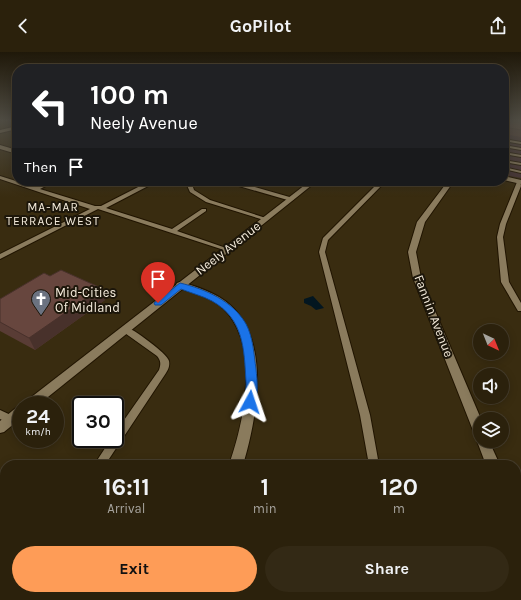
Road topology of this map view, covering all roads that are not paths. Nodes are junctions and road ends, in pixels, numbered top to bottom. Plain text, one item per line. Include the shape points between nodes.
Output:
1 (0, 147) edge
2 (509, 147) edge
3 (521, 149) edge
4 (12, 151) edge
5 (509, 154) edge
6 (521, 156) edge
7 (509, 162) edge
8 (521, 164) edge
9 (509, 169) edge
10 (521, 172) edge
11 (2, 179) edge
12 (509, 179) edge
13 (12, 182) edge
14 (521, 182) edge
15 (25, 186) edge
16 (41, 186) edge
17 (144, 186) edge
18 (190, 186) edge
19 (245, 186) edge
20 (306, 186) edge
21 (378, 186) edge
22 (447, 186) edge
23 (35, 189) junction
24 (291, 199) junction
25 (94, 208) junction
26 (102, 208) junction
27 (204, 210) dead end
28 (266, 219) junction
29 (172, 231) junction
30 (226, 250) junction
31 (0, 257) edge
32 (180, 286) junction
33 (521, 309) edge
34 (125, 329) junction
35 (40, 396) edge
36 (473, 416) edge
37 (5, 417) edge
38 (0, 428) edge
39 (486, 448) edge
40 (102, 460) edge
41 (238, 460) edge
42 (373, 460) edge
43 (491, 460) edge

1 - 4 street
2 - 3 lane
5 - 6 lane
7 - 8 lane
9 - 10 lane
11 - 13 lane
12 - 14 street
14 - 33 lane via 500,237 505,282
15 - 23 lane
16 - 23 lane
17 - 26 lane
18 - 28 lane via 192,191 208,201
19 - 24 lane
20 - 24 street, Neely Avenue
21 - 42 lane via 325,239 322,246 365,415
22 - 36 street, Fannin Avenue via 421,222 412,252 418,278
23 - 25 lane
24 - 28 street, Neely Avenue
25 - 26 lane
25 - 31 lane
26 - 29 lane
27 - 29 lane
28 - 30 street, Neely Avenue
29 - 30 lane
30 - 32 street, Neely Avenue
32 - 34 street, Neely Avenue
32 - 41 street via 215,299 228,308 242,326 249,351 252,388 244,444
34 - 35 street, Neely Avenue
34 - 40 lane via 160,354 166,364
37 - 38 street
39 - 43 street

